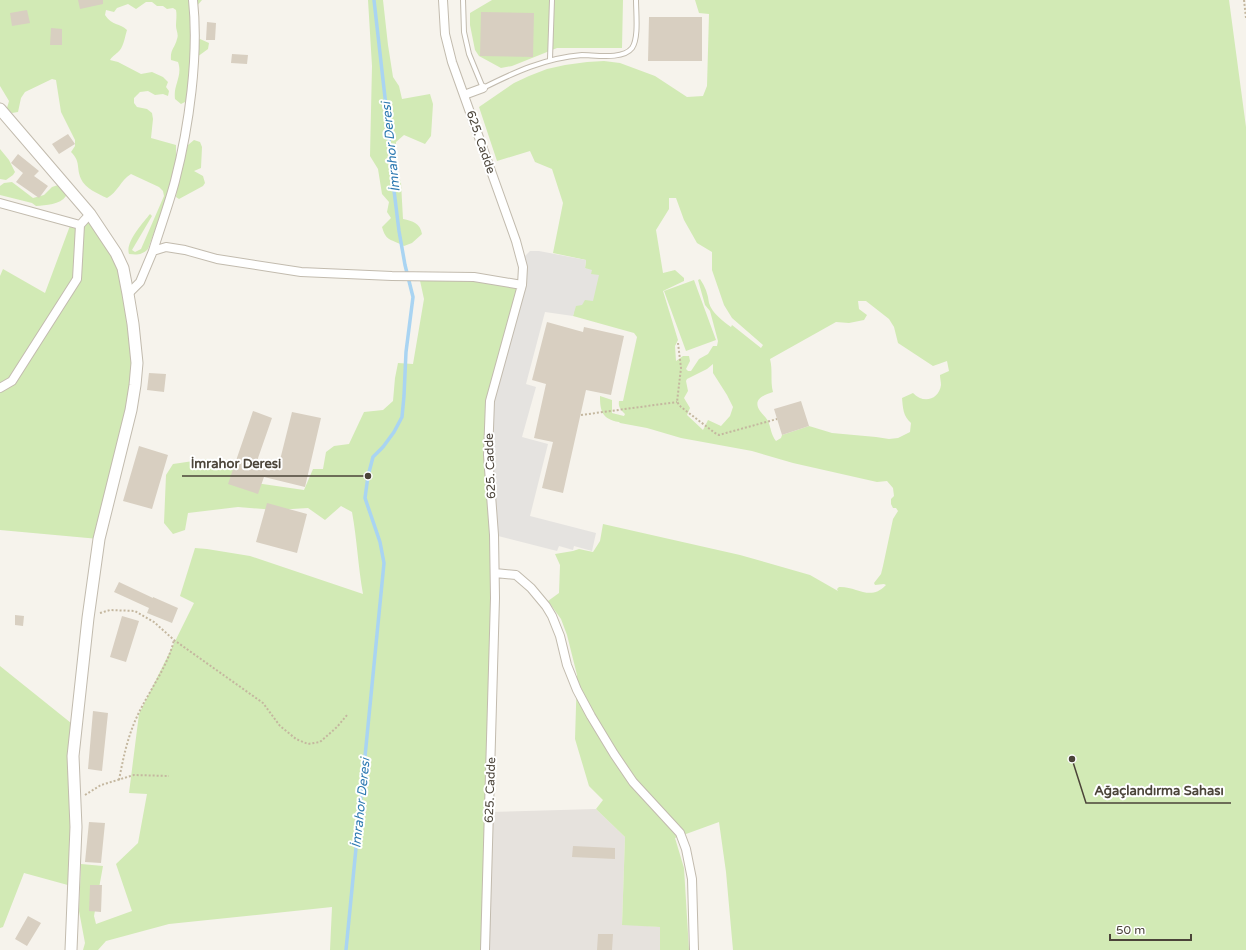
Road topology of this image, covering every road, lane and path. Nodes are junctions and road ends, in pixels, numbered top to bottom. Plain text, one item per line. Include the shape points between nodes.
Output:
1 (193, 0) edge
2 (443, 0) edge
3 (463, 0) edge
4 (552, 0) edge
5 (636, 0) edge
6 (1244, 0) edge
7 (1246, 18) edge
8 (550, 59) junction
9 (483, 88) junction
10 (464, 95) junction
11 (0, 109) edge
12 (0, 203) edge
13 (90, 214) junction
14 (80, 225) junction
15 (153, 251) junction
16 (522, 285) junction
17 (128, 294) junction
18 (678, 343) dead end
19 (0, 388) edge
20 (677, 402) junction
21 (581, 415) dead end
22 (777, 419) dead end
23 (495, 573) junction
24 (88, 618) junction
25 (174, 640) junction
26 (346, 715) dead end
27 (169, 776) dead end
28 (119, 780) junction
29 (84, 796) dead end
30 (71, 950) edge
31 (485, 950) edge
32 (694, 950) edge

1 - 15 street via 193,82 175,181
2 - 10 street, 625. Cadde via 445,34
3 - 9 lane via 464,32 469,54
4 - 8 lane
5 - 8 lane via 636,38 631,49 623,55 582,55
6 - 7 path
8 - 9 lane
9 - 10 street
10 - 16 street, 625. Cadde via 516,241 523,266
11 - 13 street
12 - 14 street
13 - 14 street
13 - 17 street via 116,253 123,268
14 - 19 street via 77,280 12,381
15 - 16 street via 166,247 217,259 301,272 474,277
15 - 17 street via 140,282
16 - 23 street, 625. Cadde via 490,401 488,455
17 - 24 street via 137,364 135,385 99,539
18 - 20 path via 681,368
20 - 21 path
20 - 22 path via 719,435
23 - 31 street, 625. Cadde
23 - 32 street via 516,575 546,606 560,636 566,665 595,722 633,782 680,833 692,879
24 - 25 path via 110,610 135,611 154,622
24 - 30 street via 73,756 76,827
25 - 26 path via 263,703 280,726 296,739 308,744 320,742
25 - 28 path via 170,655 136,720 125,748
27 - 28 path via 134,775
28 - 29 path via 101,785

